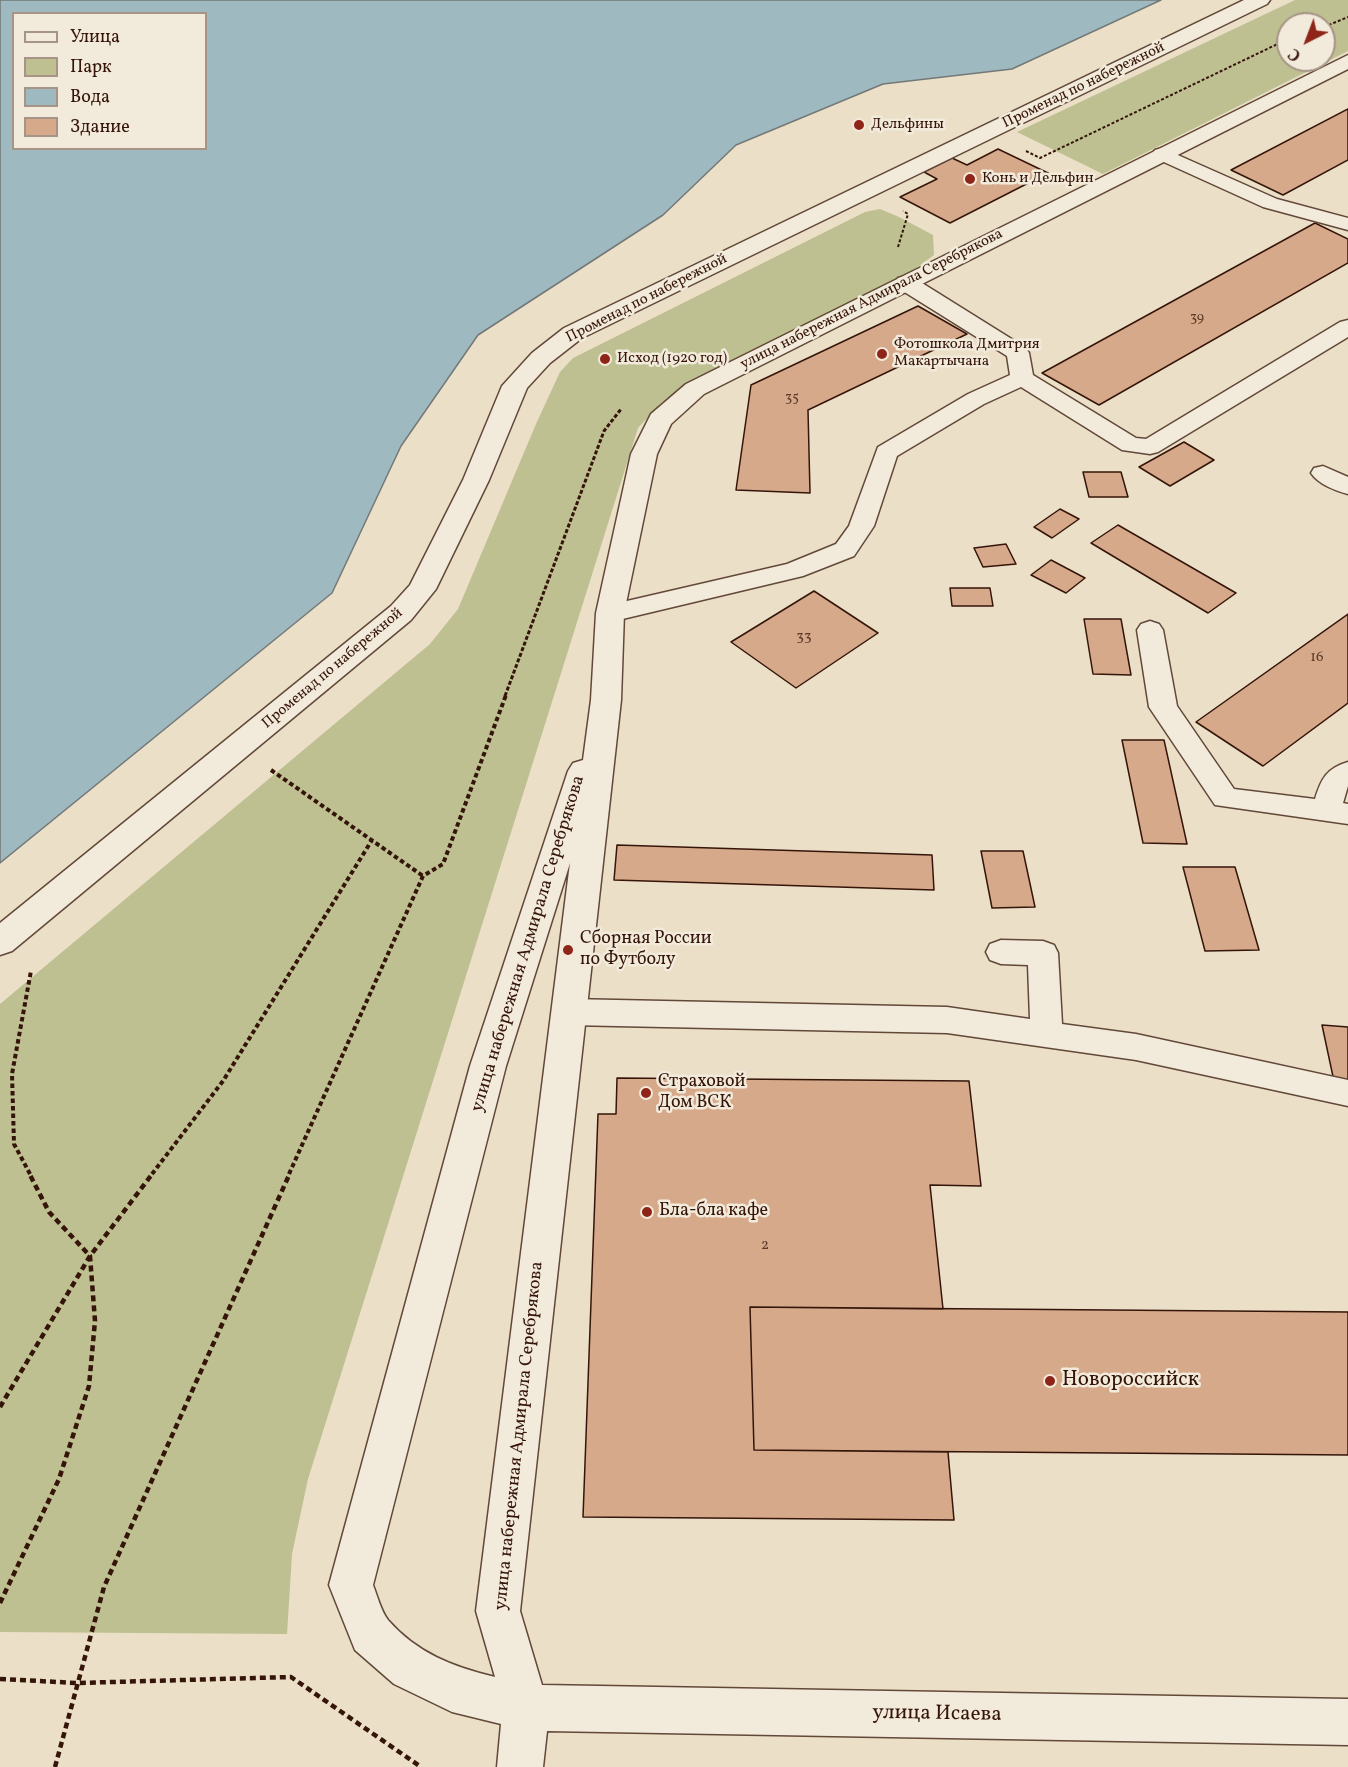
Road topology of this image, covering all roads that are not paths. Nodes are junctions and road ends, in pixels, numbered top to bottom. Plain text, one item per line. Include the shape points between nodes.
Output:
1 (1260, 0) edge
2 (1348, 61) edge
3 (1162, 154) junction
4 (1347, 224) edge
5 (906, 283) junction
6 (1348, 327) edge
7 (1022, 378) junction
8 (1323, 473) dead end
9 (1348, 487) edge
10 (610, 614) junction
11 (1150, 630) dead end
12 (606, 700) junction
13 (1348, 772) edge
14 (1337, 813) edge
15 (10, 933) edge
16 (1001, 952) dead end
17 (569, 1012) junction
18 (1046, 1034) junction
19 (1348, 1092) edge
20 (526, 1708) junction
21 (1348, 1722) edge
22 (520, 1767) edge

1 - 15 street, Променад по набережной via 573,333 541,358 515,386 476,480 422,590 401,613
2 - 3 street, улица набережная Адмирала Серебрякова
3 - 4 lane via 1270,204
3 - 5 street, улица набережная Адмирала Серебрякова
5 - 7 lane via 1018,353
5 - 10 street, улица набережная Адмирала Серебрякова via 695,388 660,420 644,454
6 - 7 lane via 1150,447 1130,445
7 - 10 lane via 976,399 886,452 861,526 845,550 794,570
8 - 9 lane
10 - 12 street, улица набережная Адмирала Серебрякова
11 - 14 lane via 1163,707 1225,798
12 - 17 street, улица набережная Адмирала Серебрякова
12 - 20 street, улица набережная Адмирала Серебрякова via 488,1066 351,1585 371,1634 410,1668 452,1689
13 - 14 lane via 1334,782
16 - 18 lane via 1043,953
17 - 18 lane via 947,1020
17 - 20 street, улица набережная Адмирала Серебрякова via 498,1611
18 - 19 lane via 1136,1047
20 - 21 street, улица Исаева
20 - 22 street

